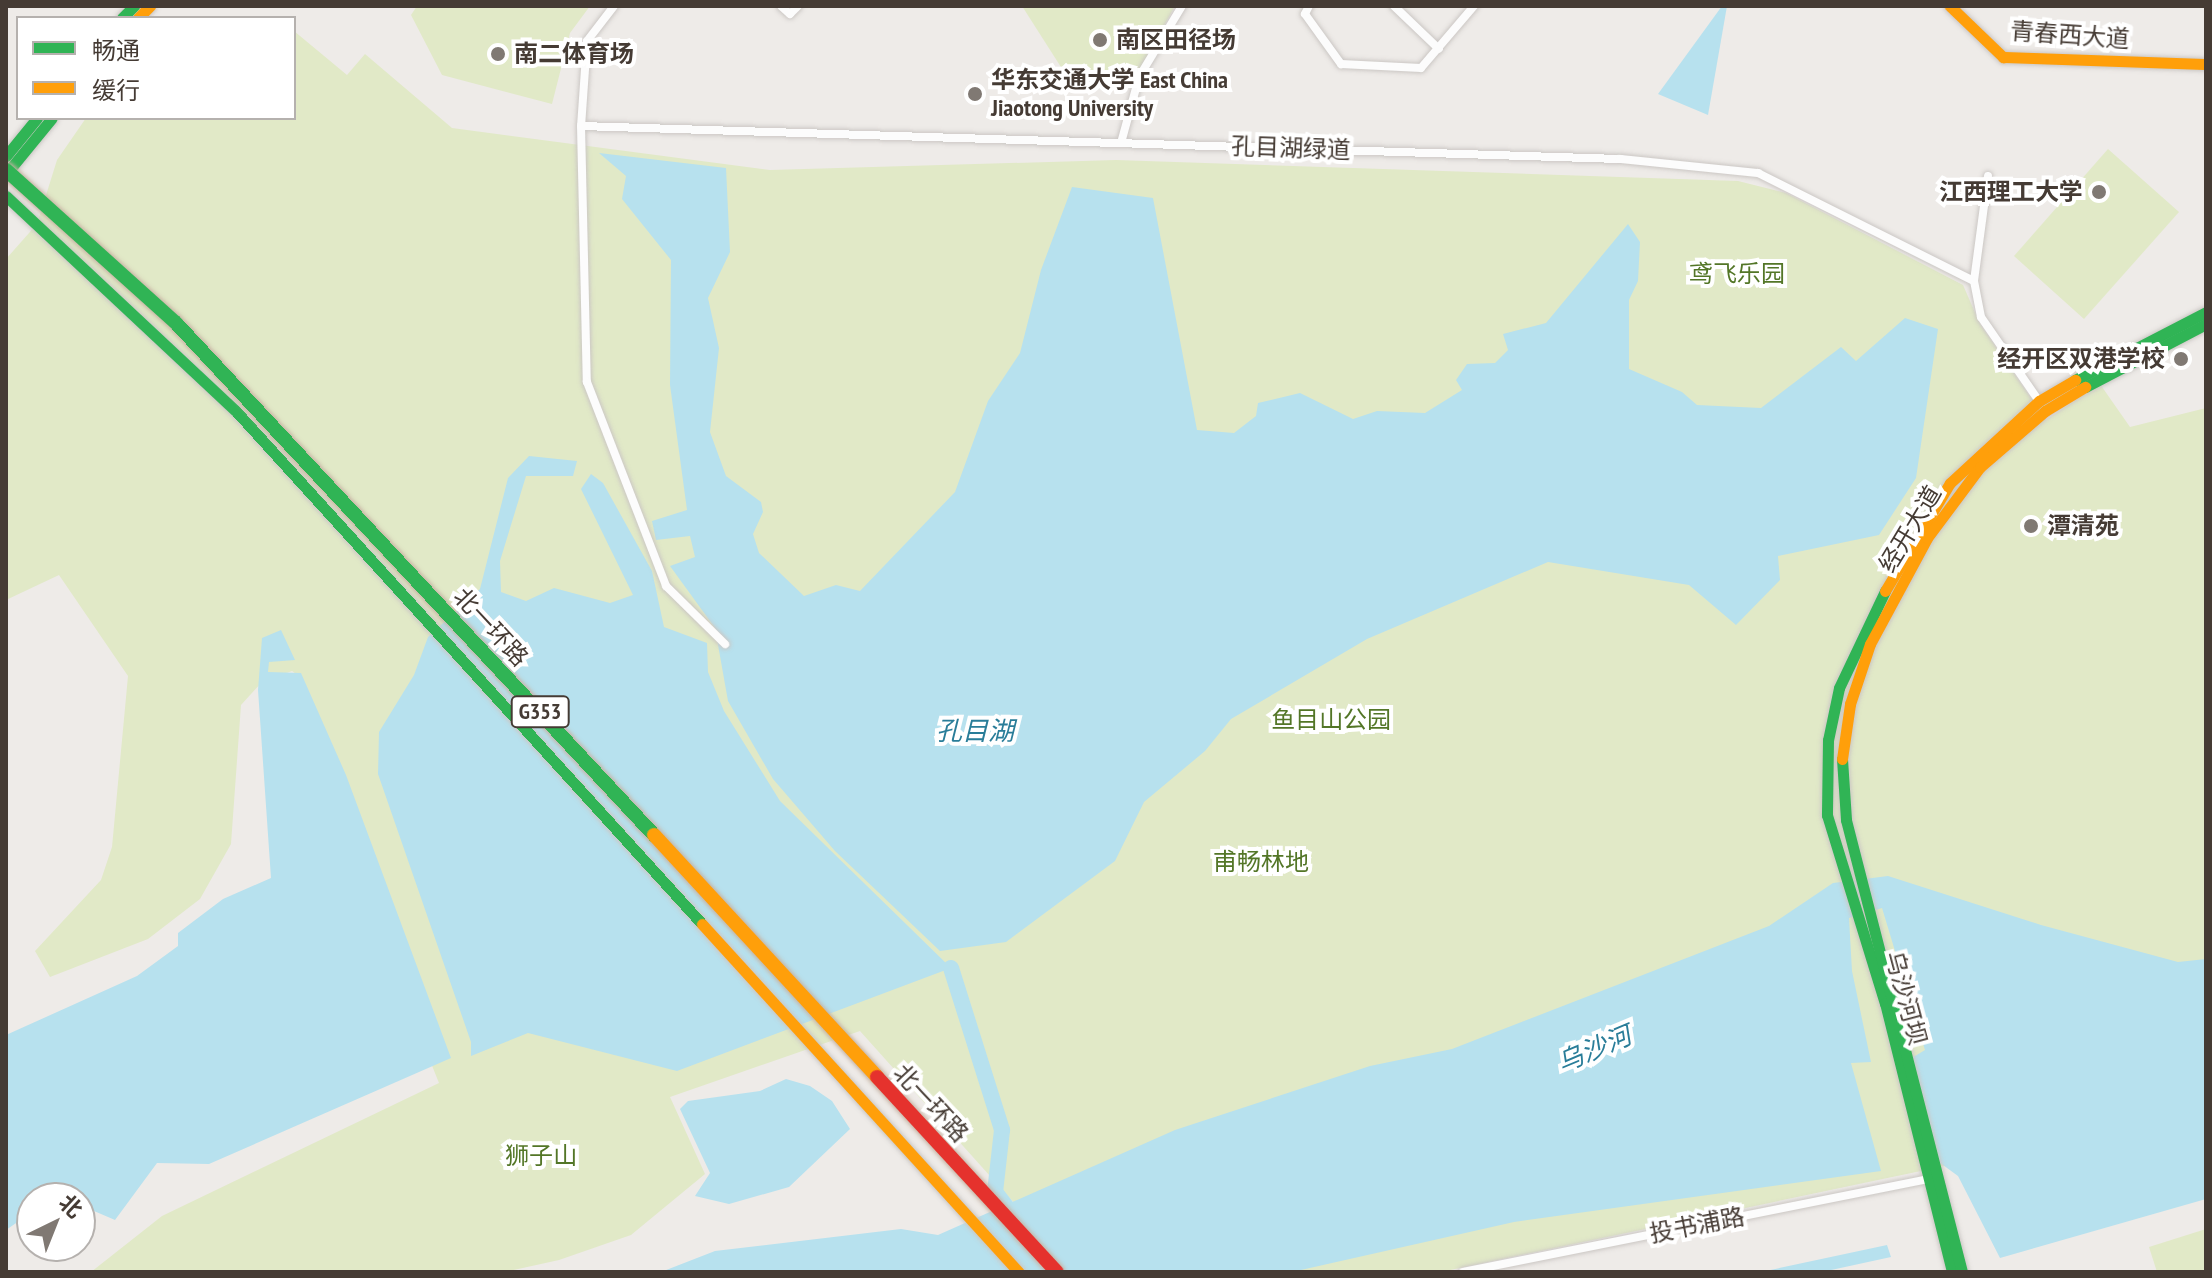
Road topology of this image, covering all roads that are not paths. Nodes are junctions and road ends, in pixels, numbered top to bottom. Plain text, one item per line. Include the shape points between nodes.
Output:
1 (614, 6) edge
2 (781, 6) edge
3 (798, 6) edge
4 (1182, 6) edge
5 (1394, 6) edge
6 (1474, 6) edge
7 (1950, 6) edge
8 (1307, 10) edge
9 (1439, 49) junction
10 (2206, 64) edge
11 (35, 120) edge
12 (50, 120) edge
13 (581, 126) junction
14 (1121, 143) junction
15 (6, 156) edge
16 (6, 172) edge
17 (1988, 176) dead end
18 (6, 196) edge
19 (1974, 281) junction
20 (2206, 312) edge
21 (2206, 324) edge
22 (2039, 401) junction
23 (725, 644) dead end
24 (1831, 831) joint
25 (1864, 877) joint
26 (1871, 932) junction
27 (1934, 1178) junction
28 (994, 1244) junction
29 (1486, 1270) edge
30 (1012, 1272) edge
31 (1019, 1272) edge
32 (1057, 1272) edge
33 (1463, 1272) edge
34 (1952, 1272) edge
35 (1962, 1272) edge

1 - 13 street via 587,41
2 - 3 street via 790,14
4 - 14 street via 1139,77
5 - 9 street
6 - 9 street
7 - 10 main road, 青春西大道 via 2003,57
8 - 9 street via 1341,64 1421,68
11 - 15 main road
12 - 16 main road
13 - 14 street, 孔目湖绿道
13 - 23 street via 587,382 666,586
14 - 19 street, 孔目湖绿道 via 1620,159 1758,173
16 - 32 main road, 北一环路 / G353, bridge via 176,323 287,437
17 - 19 street
18 - 28 main road, 北一环路 / G353 via 235,410
19 - 22 street via 1981,317
20 - 22 main road, 经开大道 via 2124,350
21 - 25 main road, 经开大道 via 2126,361 2045,411 1958,490 1927,538 1870,644 1841,750 1846,820
22 - 24 main road, 经开大道 via 1950,483 1896,566 1857,643 1839,688 1828,740
24 - 26 main road, 乌沙河坝
25 - 26 main road, 乌沙河坝
26 - 27 main road, 乌沙河坝
27 - 29 street, 投书浦路
27 - 34 main road
27 - 35 main road, 乌沙河坝 via 1945,1198
28 - 30 main road
28 - 31 main road, 北一环路 / G353
29 - 33 street, 投书浦路

